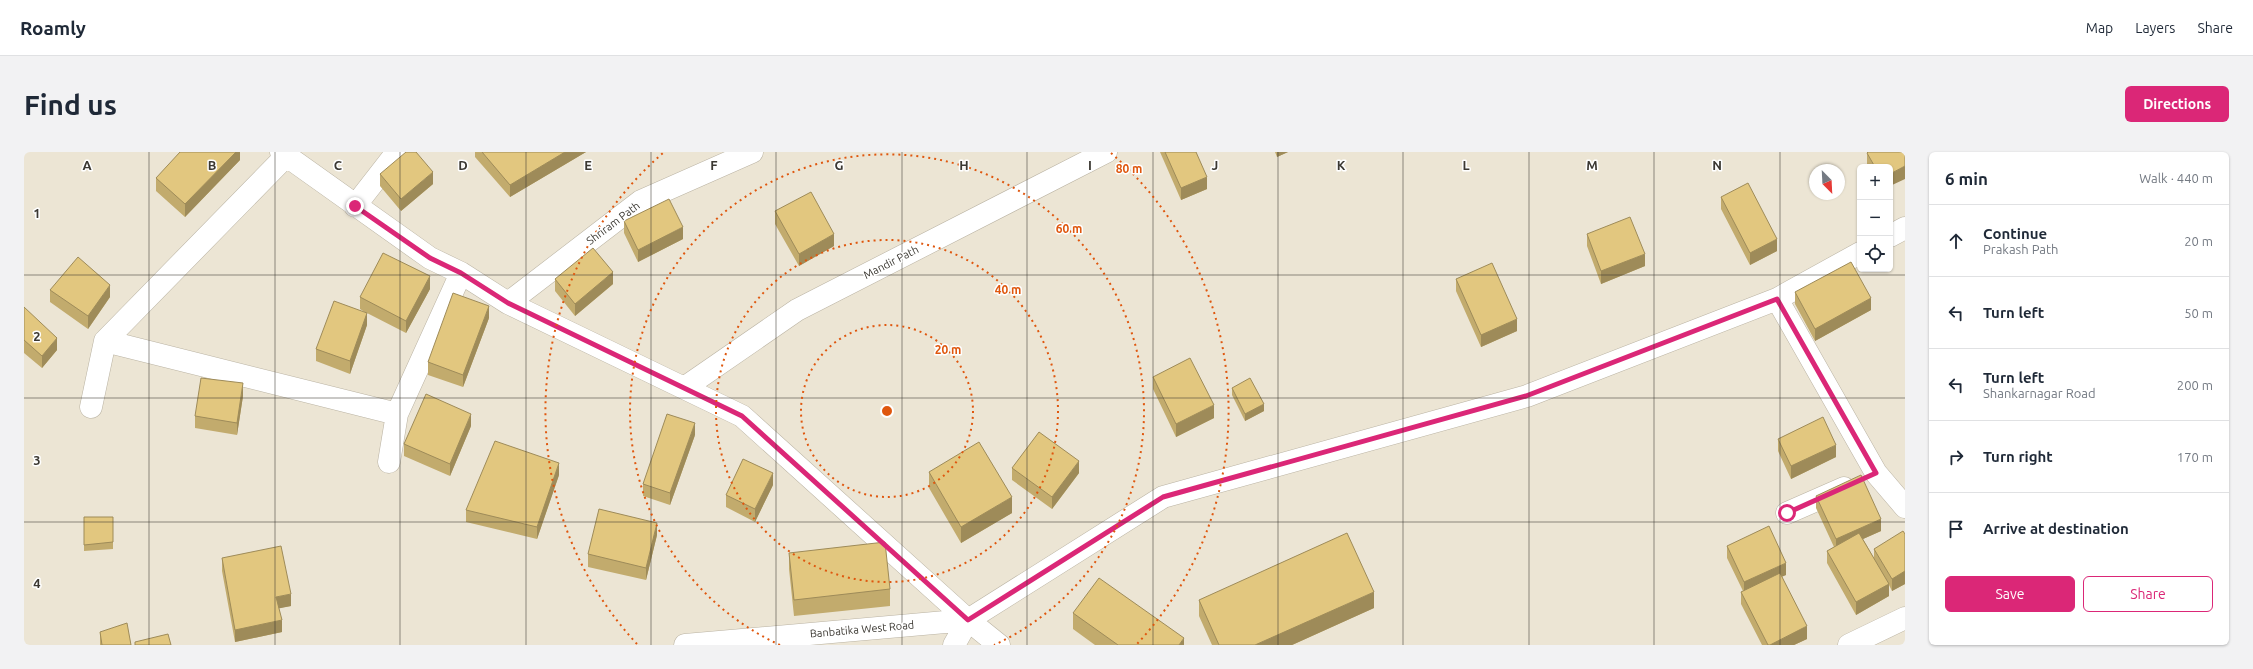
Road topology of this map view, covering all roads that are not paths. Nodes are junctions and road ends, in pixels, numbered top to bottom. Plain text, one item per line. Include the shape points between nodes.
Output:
1 (396, 152) edge
2 (752, 152) edge
3 (1106, 152) edge
4 (284, 154) edge
5 (355, 206) junction
6 (1905, 228) edge
7 (1893, 234) edge
8 (1857, 255) edge
9 (461, 273) junction
10 (1777, 299) junction
11 (508, 303) junction
12 (105, 341) junction
13 (684, 388) junction
14 (91, 407) dead end
15 (397, 414) junction
16 (389, 462) dead end
17 (1876, 473) junction
18 (1905, 507) edge
19 (1787, 513) dead end
20 (1905, 618) edge
21 (968, 620) junction
22 (684, 645) edge
23 (954, 645) edge
24 (999, 645) edge
25 (1849, 645) edge

1 - 5 street
2 - 11 street, Shriram Path via 641,201
3 - 13 street, Mandir Path via 797,310
4 - 5 street
4 - 12 street
5 - 9 street via 430,258
6 - 7 street
8 - 10 street
9 - 11 street
9 - 15 street
10 - 17 street
10 - 21 street via 1526,396 1163,497
11 - 13 street
12 - 14 street
12 - 15 street
13 - 21 street via 742,416
15 - 16 street
17 - 18 street
17 - 19 street
20 - 25 street
21 - 22 street, Banbatika West Road
21 - 23 street
21 - 24 street

